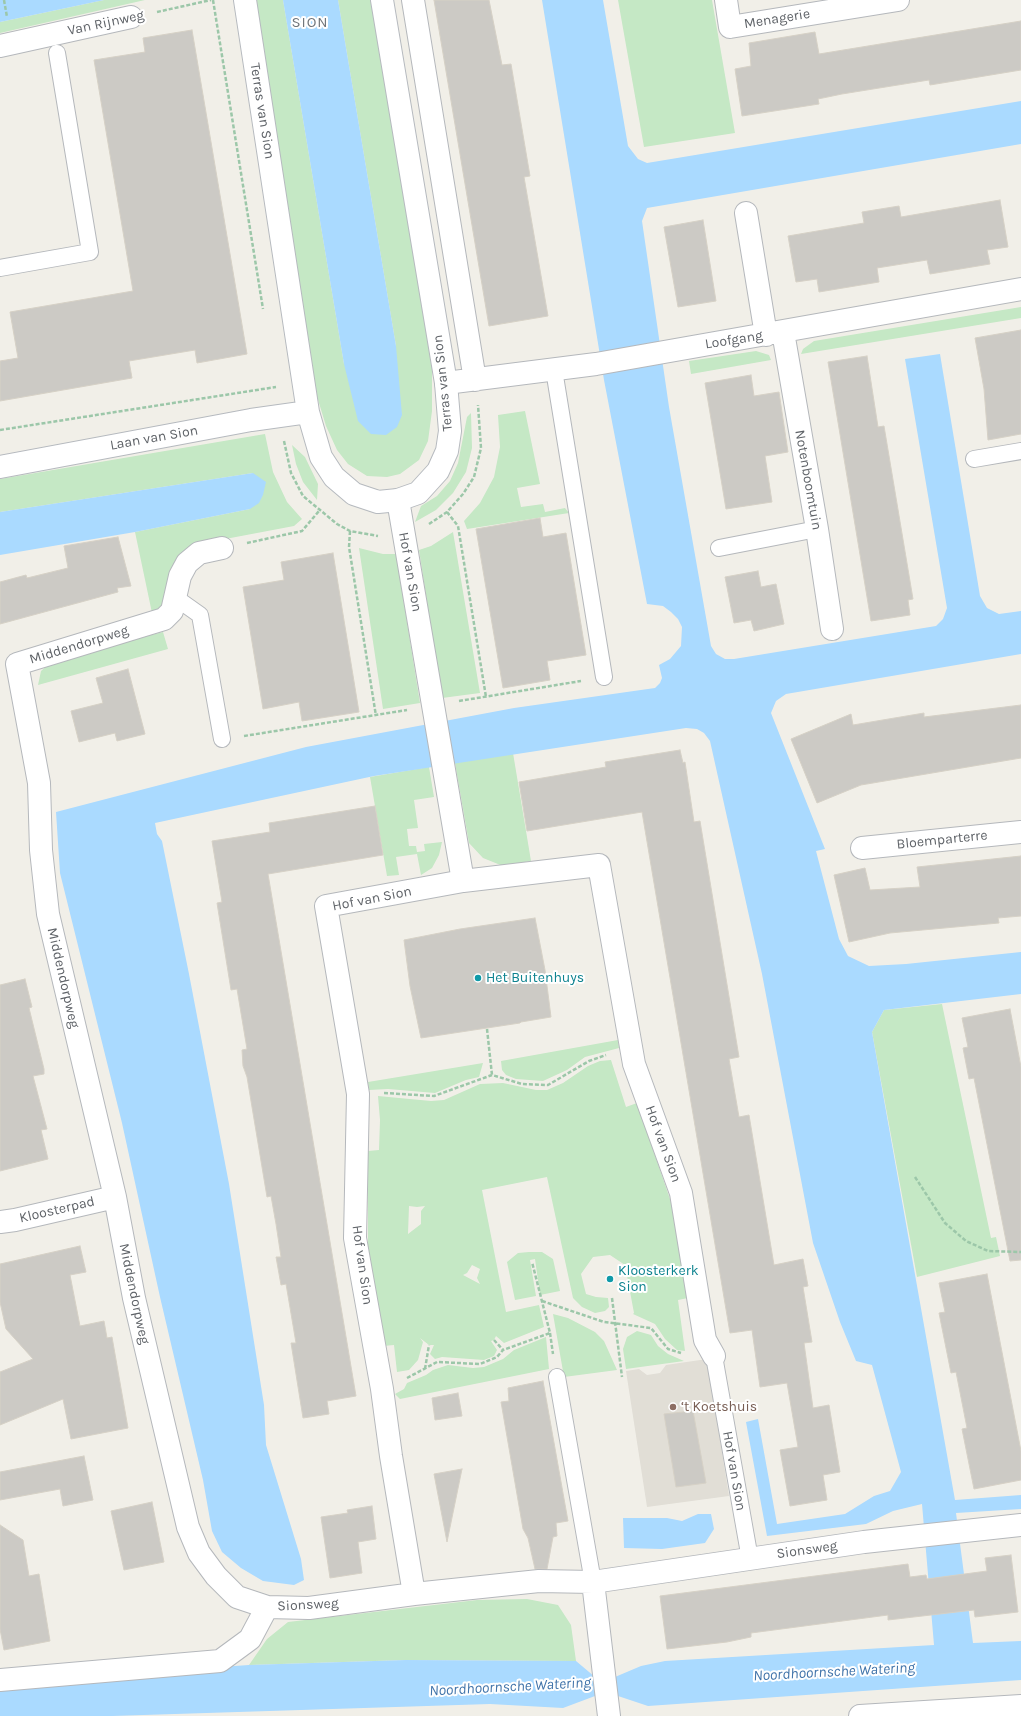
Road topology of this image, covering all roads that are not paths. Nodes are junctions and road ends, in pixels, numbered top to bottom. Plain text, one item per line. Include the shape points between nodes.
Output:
1 (245, 0) edge
2 (382, 0) edge
3 (413, 0) edge
4 (726, 0) edge
5 (898, 0) edge
6 (131, 17) road end
7 (0, 46) edge
8 (57, 53) dead end
9 (746, 213) dead end
10 (0, 268) edge
11 (1021, 289) edge
12 (774, 333) junction
13 (554, 370) junction
14 (475, 380) junction
15 (446, 383) junction
16 (308, 412) junction
17 (1021, 451) edge
18 (974, 459) dead end
19 (0, 467) edge
20 (398, 500) junction
21 (817, 529) junction
22 (222, 548) road end
23 (719, 548) dead end
24 (176, 598) junction
25 (832, 629) dead end
26 (604, 677) dead end
27 (222, 739) dead end
28 (1021, 832) edge
29 (862, 848) dead end
30 (463, 881) junction
31 (115, 1196) junction
32 (0, 1222) edge
33 (712, 1353) joint
34 (557, 1378) dead end
35 (1021, 1525) edge
36 (750, 1558) junction
37 (593, 1582) junction
38 (414, 1594) junction
39 (267, 1607) junction
40 (0, 1680) edge
41 (1021, 1706) edge
42 (607, 1707) edge
43 (860, 1716) edge

1 - 16 street, Terras van Sion
2 - 15 street, Terras van Sion
3 - 14 street, Terras van Sion
4 - 5 street, Menagerie via 730,27
6 - 7 street, Van Rijnweg
8 - 10 lane via 90,252
9 - 12 street, Notenboomtuin
11 - 12 street, Loofgang
12 - 13 street, Loofgang
12 - 21 street, Notenboomtuin
13 - 14 street, Loofgang
13 - 26 lane
14 - 15 street, Loofgang
15 - 20 street, Terras van Sion via 450,431 447,451 438,471 418,493
16 - 19 street, Laan van Sion via 251,420
16 - 20 street, Terras van Sion via 321,457 334,477 354,494 378,502
17 - 18 lane
20 - 30 street, Hof van Sion
21 - 23 lane
21 - 25 street, Notenboomtuin
22 - 24 street, Middendorpweg via 199,553 188,564 180,576
24 - 27 lane via 200,615
24 - 31 street, Middendorpweg via 172,611 164,619 17,664 39,783 41,850 48,914
28 - 29 street, Bloemparterre
30 - 33 street, Hof van Sion via 599,865 630,1047 681,1193 705,1340
30 - 38 street, Hof van Sion via 326,906 358,1094 355,1238
31 - 32 street, Kloosterpad
31 - 39 street, Middendorpweg via 134,1298 188,1526 199,1553 216,1576 237,1597
33 - 36 lane, Hof van Sion
34 - 37 lane
35 - 36 street, Sionsweg
36 - 37 street, Sionsweg
37 - 38 street, Sionsweg via 539,1581
37 - 42 street
38 - 39 street, Sionsweg via 309,1608
39 - 40 street, Sionsweg via 250,1638 220,1661
41 - 43 street

